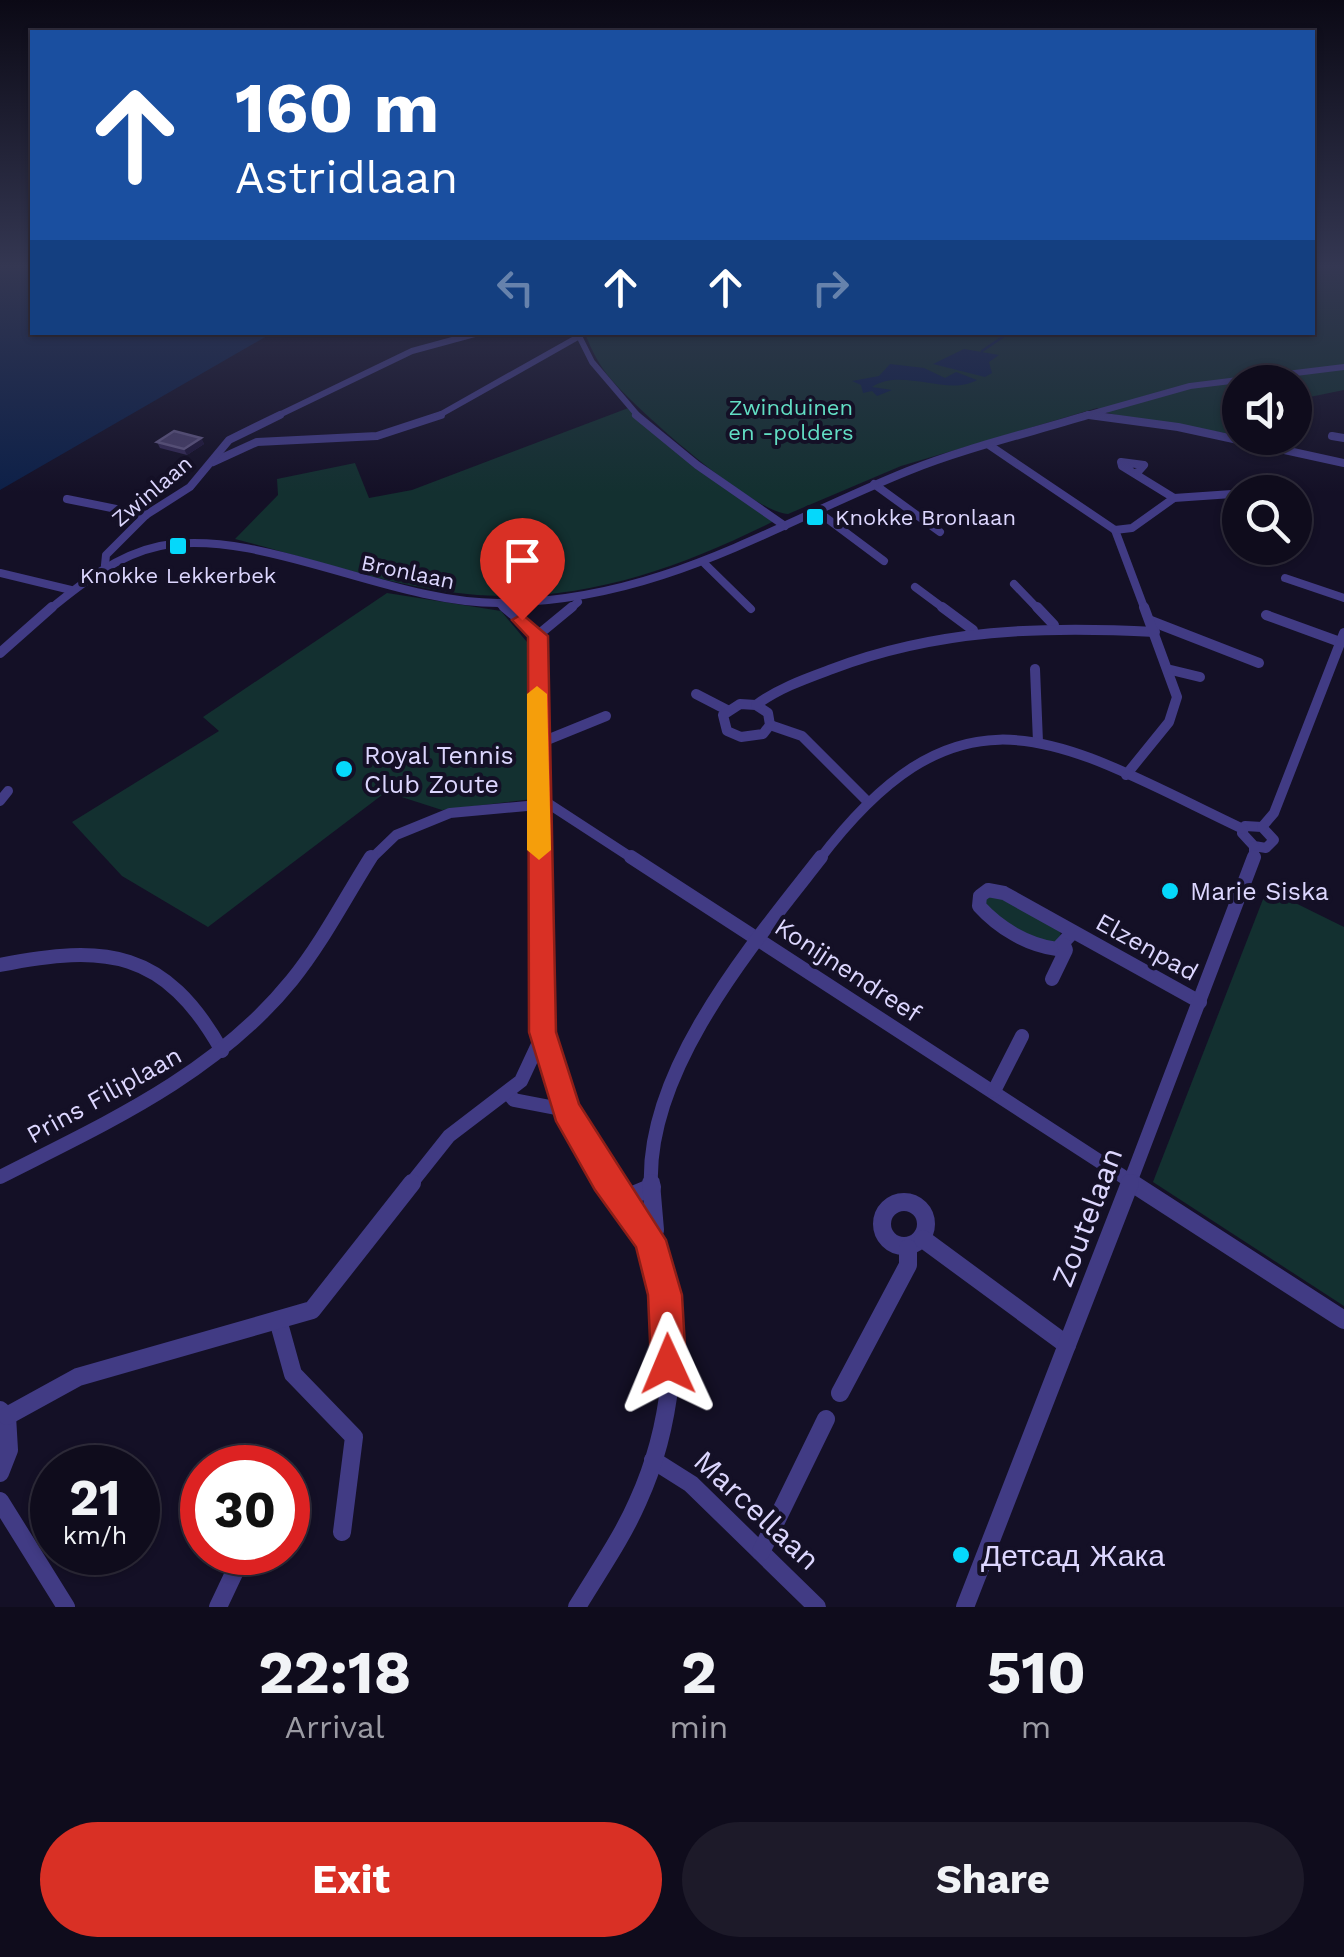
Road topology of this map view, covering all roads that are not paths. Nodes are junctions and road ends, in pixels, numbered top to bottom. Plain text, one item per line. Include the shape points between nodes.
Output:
1 (441, 343) edge
2 (566, 343) edge
3 (583, 343) edge
4 (1344, 367) edge
5 (1090, 415) junction
6 (1332, 436) dead end
7 (1344, 438) edge
8 (224, 443) junction
9 (989, 445) junction
10 (237, 448) junction
11 (212, 462) junction
12 (1344, 463) edge
13 (1136, 474) dead end
14 (874, 484) junction
15 (1222, 495) edge
16 (67, 498) dead end
17 (1174, 498) junction
18 (817, 511) junction
19 (146, 515) junction
20 (785, 526) junction
21 (1115, 530) junction
22 (940, 532) dead end
23 (884, 560) dead end
24 (706, 564) junction
25 (106, 565) junction
26 (0, 573) edge
27 (1285, 578) dead end
28 (1014, 584) dead end
29 (915, 587) dead end
30 (71, 590) junction
31 (586, 598) junction
32 (1344, 598) edge
33 (498, 604) junction
34 (750, 609) dead end
35 (1266, 615) dead end
36 (1054, 625) junction
37 (1153, 626) junction
38 (973, 630) junction
39 (538, 636) junction
40 (1342, 637) edge
41 (0, 653) edge
42 (1259, 662) dead end
43 (1035, 669) dead end
44 (1171, 670) junction
45 (1200, 677) dead end
46 (696, 694) dead end
47 (756, 705) junction
48 (727, 710) junction
49 (606, 716) dead end
50 (770, 725) junction
51 (1038, 742) junction
52 (536, 744) junction
53 (1126, 775) junction
54 (866, 800) junction
55 (538, 804) junction
56 (1262, 827) junction
57 (1243, 829) junction
58 (1254, 846) junction
59 (1073, 932) junction
60 (758, 938) junction
61 (1064, 945) junction
62 (0, 965) edge
63 (1052, 979) dead end
64 (1200, 1002) junction
65 (542, 1032) junction
66 (1022, 1036) dead end
67 (222, 1051) junction
68 (994, 1091) junction
69 (508, 1094) junction
70 (566, 1110) junction
71 (0, 1177) edge
72 (1131, 1181) junction
73 (652, 1188) junction
74 (621, 1200) junction
75 (650, 1240) junction
76 (278, 1320) junction
77 (1344, 1320) edge
78 (1067, 1345) junction
79 (840, 1393) dead end
80 (4, 1413) edge
81 (826, 1419) dead end
82 (653, 1460) junction
83 (0, 1473) edge
84 (0, 1501) edge
85 (342, 1532) dead end
86 (761, 1552) junction
87 (233, 1575) edge
88 (66, 1607) edge
89 (218, 1607) edge
90 (577, 1607) edge
91 (817, 1607) edge
92 (965, 1607) edge

1 - 8 street via 412,351
2 - 10 street via 482,398 403,428 358,438 282,436
3 - 20 street via 630,407 688,458
4 - 5 street via 1190,386
5 - 9 street, Bronlaan
5 - 12 street, Bronlaan
6 - 7 street
8 - 10 street
8 - 11 street, Zwinlaan
9 - 14 street, Bronlaan
9 - 21 street
10 - 11 street
11 - 19 street, Zwinlaan via 181,494
13 - 17 street
14 - 18 street, Bronlaan
14 - 22 street
15 - 17 street
16 - 19 street
17 - 21 street via 1132,528
18 - 20 street, Bronlaan
18 - 23 street
19 - 25 street, Zwinlaan via 106,555
20 - 24 street, Bronlaan
21 - 37 street
24 - 31 street, Bronlaan
24 - 34 street
25 - 30 street
25 - 33 street, Bronlaan via 164,546 208,542 418,596
26 - 30 street
27 - 32 street
28 - 36 street
29 - 38 street
30 - 41 street
31 - 33 street, Bronlaan
31 - 39 street
33 - 39 street
35 - 40 street
36 - 37 street
36 - 38 street
37 - 42 street
37 - 44 street
38 - 47 street via 884,647
39 - 52 street
40 - 56 street, Zoutelaan via 1274,813
43 - 51 street
44 - 45 street
44 - 53 street via 1177,697 1172,716
46 - 48 street
47 - 48 street
47 - 50 street via 768,713
48 - 50 street via 724,726 740,738 763,734
49 - 52 street
50 - 54 street via 802,736
51 - 53 street
51 - 54 street via 986,739 946,751
52 - 55 street
53 - 57 street
54 - 60 street
55 - 60 street, Konijnendreef via 559,808
55 - 65 street
55 - 67 street, Prins Filiplaan via 433,818 380,848 292,980
56 - 57 street
56 - 58 street, Zoutelaan via 1274,844
57 - 58 street
58 - 64 street, Zoutelaan via 1254,864
59 - 61 street, Elzenpad
59 - 61 street, Elzenpad via 1004,893 980,896 987,916 1042,947
59 - 64 street, Elzenpad
60 - 68 street, Konijnendreef
60 - 73 street via 671,1092 653,1148
61 - 63 street
62 - 67 street via 87,951 134,959 169,982
64 - 72 street, Zoutelaan
65 - 69 street via 528,1071
65 - 70 street
66 - 68 street
67 - 71 street, Prins Filiplaan via 154,1098
68 - 72 street, Konijnendreef
69 - 70 street
69 - 76 street via 449,1136 312,1310
70 - 74 street
72 - 77 street, Konijnendreef
72 - 78 street, Zoutelaan
73 - 74 street
73 - 75 street
74 - 75 street
75 - 82 street via 670,1339
76 - 80 street via 78,1377
76 - 85 street via 279,1348 292,1378 354,1437
78 - 79 street via 916,1243
78 - 92 street, Zoutelaan
80 - 83 street via 9,1450
81 - 86 street
82 - 86 street, Marcellaan via 691,1484
82 - 90 street via 639,1500
84 - 88 street
86 - 91 street, Marcellaan
87 - 89 street

